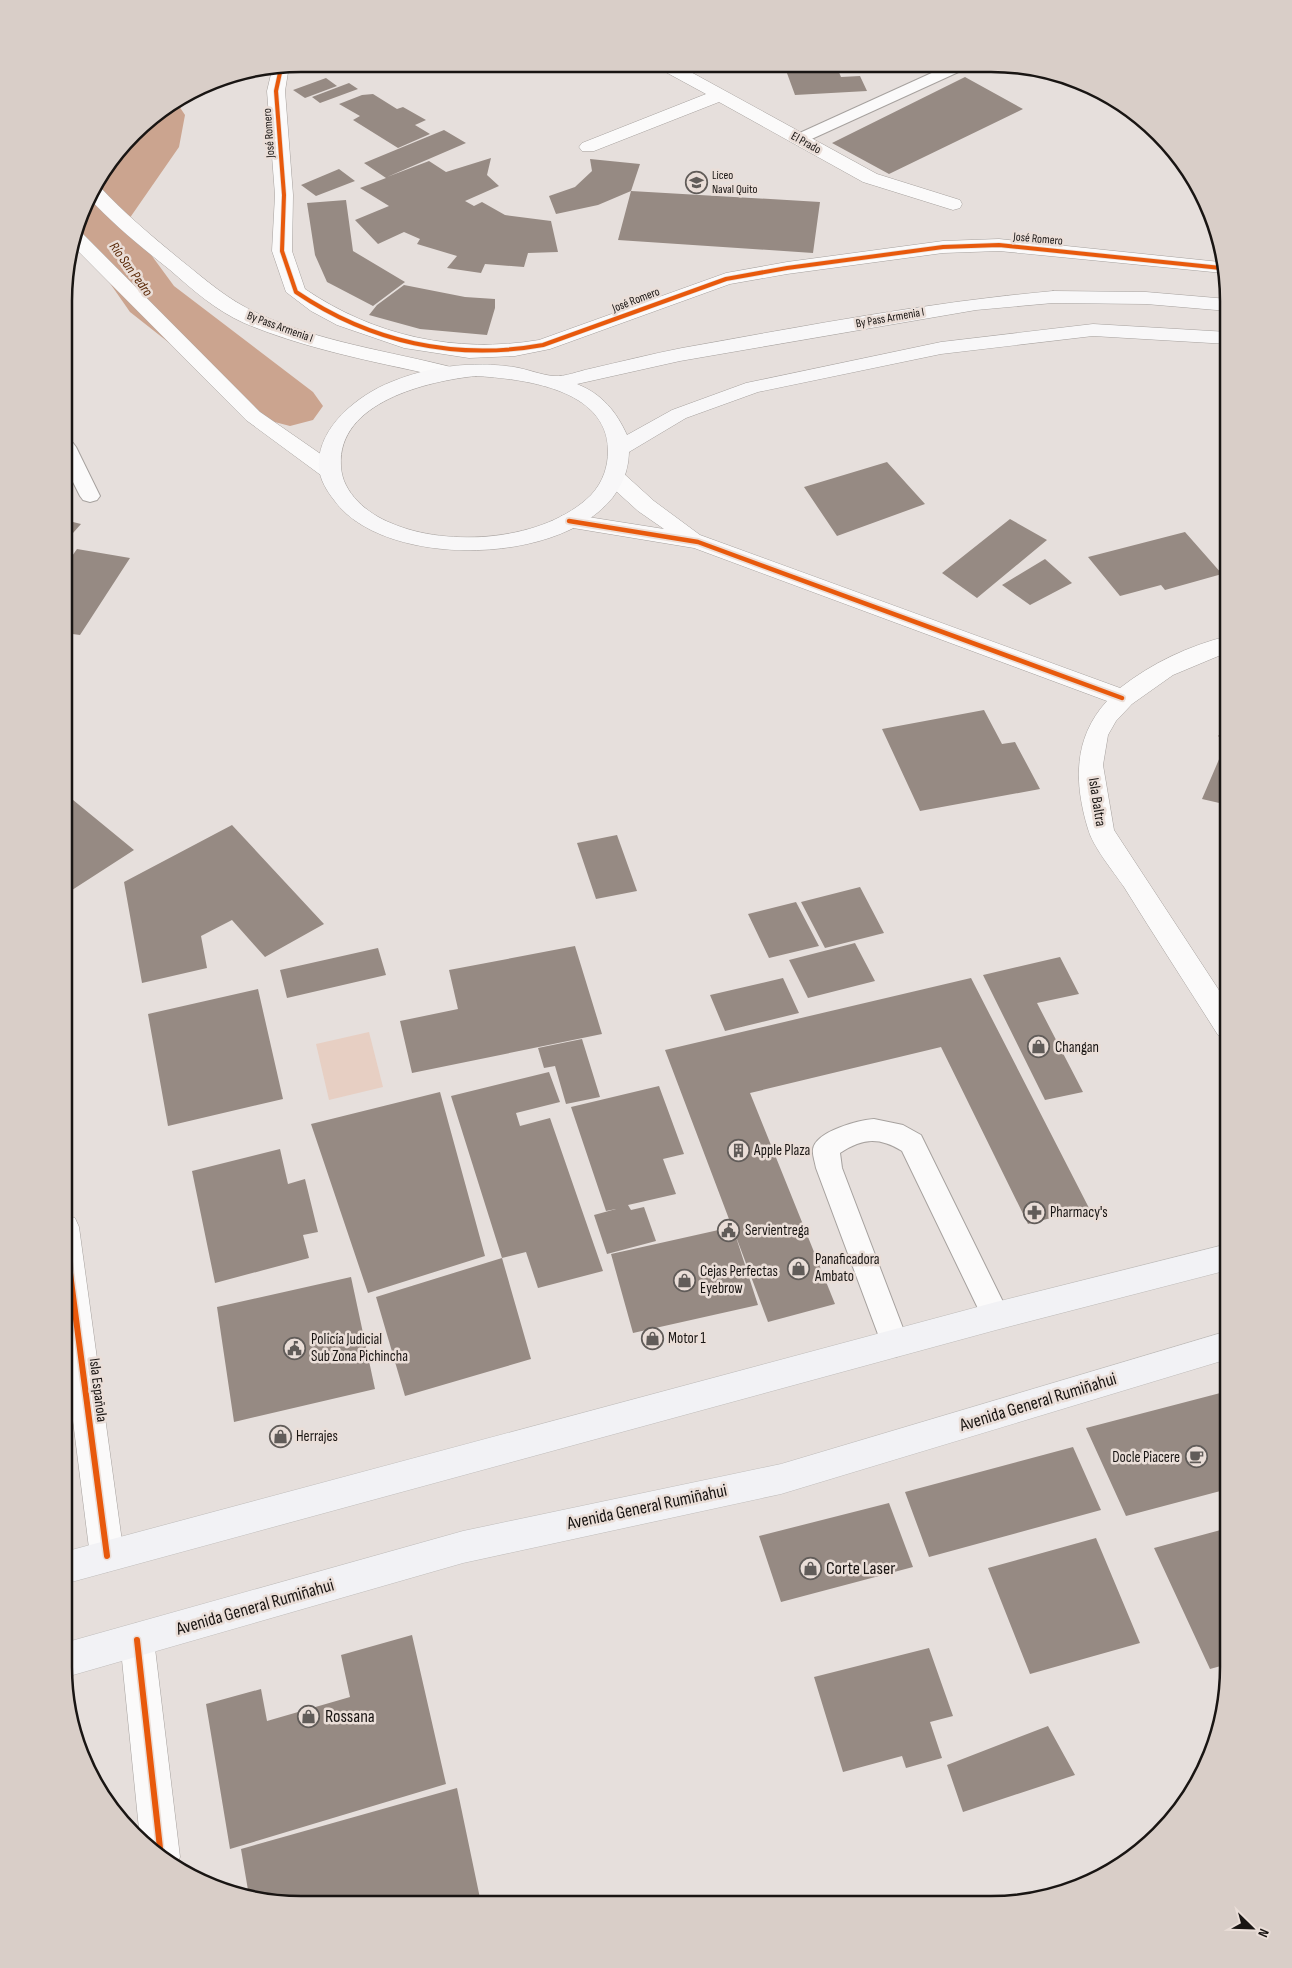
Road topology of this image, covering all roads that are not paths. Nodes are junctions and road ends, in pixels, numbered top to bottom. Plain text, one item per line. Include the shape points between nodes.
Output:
1 (687, 72) edge
2 (946, 72) edge
3 (280, 73) edge
4 (720, 95) junction
5 (800, 139) junction
6 (588, 147) dead end
7 (98, 196) edge
8 (953, 204) dead end
9 (80, 242) edge
10 (1217, 268) edge
11 (1220, 304) edge
12 (1220, 338) edge
13 (448, 372) junction
14 (557, 382) junction
15 (620, 448) junction
16 (72, 462) edge
17 (330, 471) junction
18 (614, 477) junction
19 (90, 496) dead end
20 (569, 521) junction
21 (698, 542) junction
22 (1220, 646) edge
23 (1122, 698) junction
24 (1220, 1015) edge
25 (1220, 1259) edge
26 (72, 1287) edge
27 (996, 1316) junction
28 (895, 1344) junction
29 (1220, 1347) edge
30 (108, 1556) junction
31 (72, 1566) edge
32 (137, 1640) junction
33 (72, 1658) edge
34 (160, 1846) edge

1 - 4 street, El Prado
2 - 5 lane
3 - 10 street, José Romero via 276,91 284,195 282,251 296,292 344,321 404,342 469,352 515,350 543,345 726,279 943,247 999,245
4 - 5 street, El Prado
4 - 6 street
5 - 8 street, El Prado via 870,178
7 - 13 street, By Pass Armenia I via 117,217 219,301 250,318 362,353
9 - 17 street via 254,416
11 - 14 main road, By Pass Armenia I via 1146,298 1063,297 976,304 680,355
12 - 15 main road via 1093,330 941,348 753,387 679,414
13 - 14 main road via 504,371
13 - 17 main road via 408,382 374,398 347,419 332,444
14 - 15 main road via 594,404 607,417
15 - 18 main road
16 - 19 lane
17 - 20 main road via 340,496 364,519 398,535 441,544 486,544 530,536
18 - 20 main road via 597,500
18 - 21 street via 646,506
20 - 21 street
21 - 23 street
22 - 23 street, Isla Baltra via 1178,663
23 - 24 street, Isla Baltra via 1104,723 1091,755 1096,807 1102,831
25 - 27 highway
26 - 30 street, Isla Española
27 - 28 highway
27 - 28 lane via 912,1143 891,1132 868,1130 841,1138 826,1149 829,1168
28 - 30 highway
29 - 32 highway, Avenida General Rumiñahui via 781,1479 463,1547
30 - 31 highway
32 - 33 highway, Avenida General Rumiñahui
32 - 34 street

